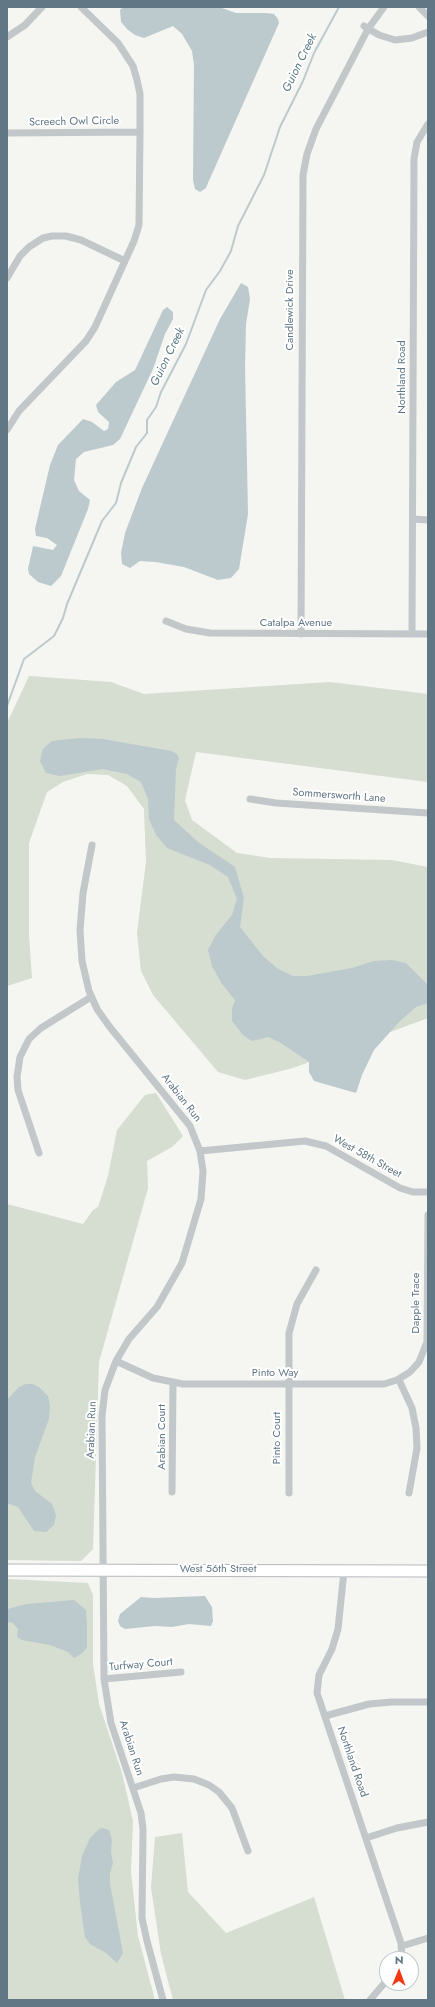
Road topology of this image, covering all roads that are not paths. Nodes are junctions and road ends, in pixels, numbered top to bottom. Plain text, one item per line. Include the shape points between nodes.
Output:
1 (42, 7) edge
2 (81, 7) edge
3 (384, 7) edge
4 (419, 7) edge
5 (428, 16) edge
6 (366, 27) junction
7 (428, 32) edge
8 (7, 37) edge
9 (428, 124) edge
10 (140, 132) junction
11 (7, 134) edge
12 (125, 261) junction
13 (7, 278) edge
14 (7, 430) edge
15 (413, 519) junction
16 (428, 520) edge
17 (166, 621) dead end
18 (301, 634) junction
19 (412, 634) junction
20 (428, 634) edge
21 (250, 798) dead end
22 (428, 813) edge
23 (92, 845) dead end
24 (91, 997) junction
25 (200, 1151) junction
26 (39, 1153) dead end
27 (428, 1192) edge
28 (428, 1215) edge
29 (316, 1270) dead end
30 (116, 1361) junction
31 (399, 1380) junction
32 (173, 1382) junction
33 (288, 1384) junction
34 (172, 1492) dead end
35 (409, 1492) dead end
36 (289, 1493) dead end
37 (102, 1569) junction
38 (7, 1570) edge
39 (344, 1571) junction
40 (428, 1571) edge
41 (181, 1672) dead end
42 (104, 1679) junction
43 (428, 1702) edge
44 (325, 1716) junction
45 (133, 1788) junction
46 (428, 1822) edge
47 (366, 1838) junction
48 (248, 1851) dead end
49 (428, 1938) edge
50 (402, 1946) junction
51 (402, 1951) edge
52 (379, 1989) edge
53 (163, 2000) edge
54 (370, 2000) edge

1 - 8 street via 25,25
2 - 10 street via 118,43 133,66 140,94
3 - 6 street, Candlewick Drive
4 - 5 street
6 - 7 street via 395,40 412,38
6 - 18 street, Candlewick Drive via 315,132 307,154 302,181
9 - 15 street, Northland Road via 418,138 414,159
10 - 11 street, Screech Owl Circle
10 - 12 street via 139,224
12 - 13 street via 81,240 52,236 29,246
12 - 14 street via 86,341 19,411
15 - 16 street
15 - 19 street, Northland Road
17 - 18 street, Catalpa Avenue via 186,629 210,633
18 - 19 street, Catalpa Avenue
19 - 20 street, Catalpa Avenue
21 - 22 street, Sommersworth Lane via 276,803
23 - 24 street, Arabian Run via 83,893 80,937 83,968
24 - 25 street, Arabian Run via 109,1026 186,1120
24 - 26 street via 41,1028 29,1039 20,1057 18,1090
25 - 27 street, West 58th Street via 295,1140 311,1142 326,1146 400,1188 413,1192
25 - 30 street, Arabian Run via 204,1175 202,1196 182,1263 157,1307 129,1340
28 - 31 street, Dapple Trace via 427,1342 419,1362
29 - 33 street, Pinto Court via 298,1301 291,1320
30 - 32 street, Pinto Way via 152,1377
30 - 37 street, Arabian Run via 105,1390 102,1409
31 - 33 street, Pinto Way via 384,1384
31 - 35 street via 412,1408 416,1428 417,1448
32 - 33 street, Pinto Way
32 - 34 street, Arabian Court
33 - 36 street, Pinto Court
37 - 38 main road, West 56th Street
37 - 39 main road, West 56th Street
37 - 42 street, Arabian Run
39 - 40 main road, West 56th Street
39 - 44 street, Northland Road via 338,1629 318,1681 318,1693
41 - 42 street, Turfway Court
42 - 45 street, Arabian Run via 111,1723
43 - 44 street via 369,1704
44 - 47 street, Northland Road
45 - 48 street via 174,1777 194,1779 209,1785 232,1808
45 - 53 street, Arabian Run via 142,1823 143,1924
46 - 47 street
47 - 50 street, Northland Road
49 - 50 street
50 - 51 street, Northland Road
52 - 54 street

